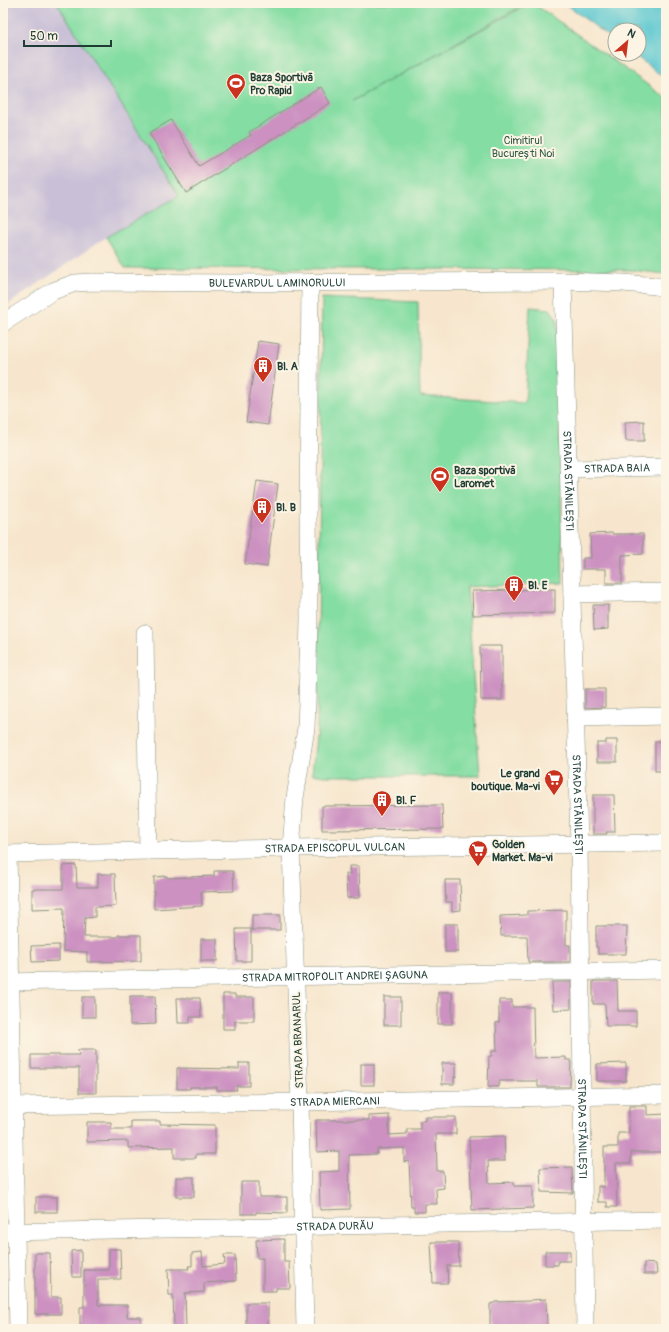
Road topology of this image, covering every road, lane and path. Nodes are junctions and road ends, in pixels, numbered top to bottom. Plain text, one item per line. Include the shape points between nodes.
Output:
1 (563, 281) junction
2 (310, 282) junction
3 (666, 289) edge
4 (3, 323) edge
5 (666, 467) edge
6 (568, 469) junction
7 (666, 592) edge
8 (572, 594) junction
9 (145, 633) dead end
10 (666, 716) edge
11 (575, 718) junction
12 (579, 844) junction
13 (666, 844) edge
14 (291, 848) junction
15 (148, 851) junction
16 (6, 854) edge
17 (581, 970) junction
18 (666, 970) edge
19 (296, 976) junction
20 (7, 982) edge
21 (666, 1095) edge
22 (583, 1097) junction
23 (300, 1102) junction
24 (8, 1106) edge
25 (666, 1220) edge
26 (583, 1221) junction
27 (302, 1226) junction
28 (9, 1232) edge
29 (18, 1329) edge
30 (305, 1329) edge
31 (585, 1329) edge

1 - 2 street, BULEVARDUL LAMINORULUI
1 - 3 street, BULEVARDUL LAMINORULUI via 623,283
1 - 6 street, STRADA STĂNILEȘTI
2 - 4 street, BULEVARDUL LAMINORULUI via 75,283 53,291
2 - 14 street, STRADA BRANARUL via 307,709
5 - 6 street, STRADA BAIA
6 - 8 street, STRADA STĂNILEȘTI
7 - 8 street
8 - 11 street, STRADA STĂNILEȘTI
9 - 15 street
10 - 11 street
11 - 12 street, STRADA STĂNILEȘTI
12 - 13 street, STRADA EPISCOPUL VULCAN
12 - 14 street, STRADA EPISCOPUL VULCAN
12 - 17 street, STRADA STĂNILEȘTI
14 - 15 street, STRADA EPISCOPUL VULCAN
14 - 19 street, STRADA BRANARUL
15 - 16 street, STRADA EPISCOPUL VULCAN
16 - 20 street
17 - 18 street, STRADA MITROPOLIT ANDREI ȘAGUNA
17 - 19 street, STRADA MITROPOLIT ANDREI ȘAGUNA
17 - 22 street, STRADA STĂNILEȘTI
19 - 20 street, STRADA MITROPOLIT ANDREI ȘAGUNA
19 - 23 street, STRADA BRANARUL
20 - 24 street
21 - 22 street, STRADA MIERCANI
22 - 23 street, STRADA MIERCANI
22 - 26 street, STRADA STĂNILEȘTI
23 - 24 street, STRADA MIERCANI
23 - 27 street, STRADA BRANARUL
24 - 28 street
25 - 26 street, STRADA DURĂU
26 - 27 street, STRADA DURĂU
26 - 31 street, STRADA STĂNILEȘTI
27 - 28 street, STRADA DURĂU
27 - 30 street, STRADA BRANARUL
28 - 29 street

